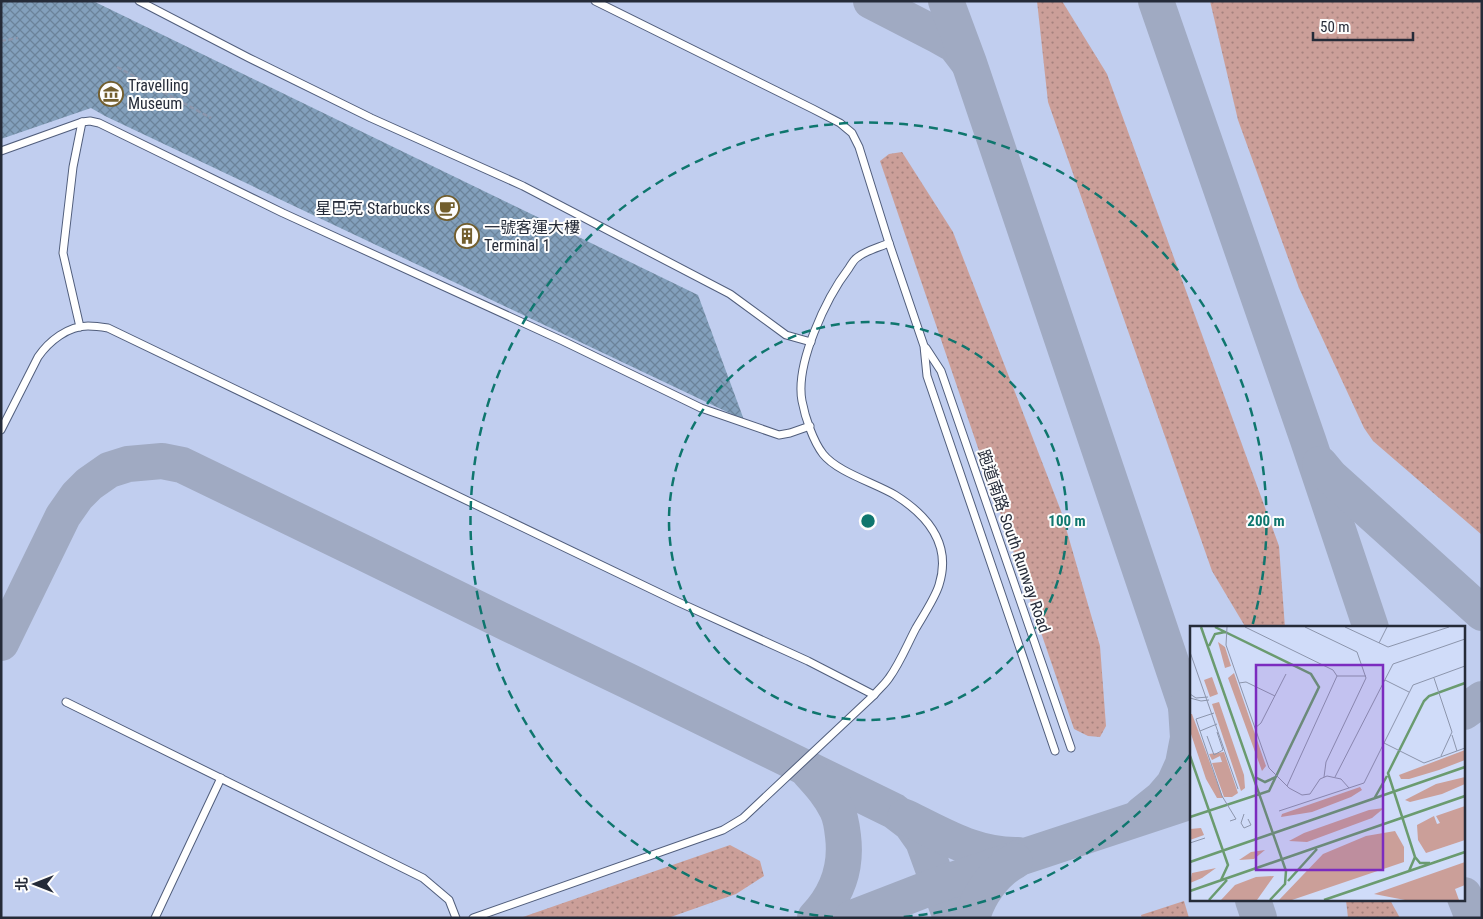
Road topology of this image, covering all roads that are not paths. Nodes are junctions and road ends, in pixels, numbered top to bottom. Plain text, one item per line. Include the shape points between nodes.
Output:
1 (139, 1) edge
2 (595, 1) edge
3 (82, 122) junction
4 (1, 151) edge
5 (889, 243) junction
6 (80, 327) junction
7 (811, 342) junction
8 (924, 346) junction
9 (810, 426) junction
10 (1, 430) edge
11 (874, 695) junction
12 (66, 702) dead end
13 (1071, 748) dead end
14 (1055, 751) dead end
15 (221, 778) junction
16 (155, 918) edge
17 (456, 918) edge
18 (472, 918) edge

1 - 7 lane via 371,118 522,186 730,294 786,335
2 - 5 lane, 跑道南路 South Runway Road via 840,123 852,133 860,147
3 - 4 lane
3 - 6 lane via 63,254
3 - 9 lane via 99,122 283,213 701,408 779,435
5 - 7 lane via 857,257 828,302
5 - 8 lane, 跑道南路 South Runway Road
6 - 10 lane via 63,333 44,347
6 - 11 lane via 108,328
7 - 9 lane via 802,386 802,401
8 - 13 lane, 跑道南路 South Runway Road via 941,371
8 - 14 lane, 跑道南路 South Runway Road via 927,376
9 - 11 lane via 823,454 909,505 933,528 941,550 939,586 889,678
11 - 18 lane via 743,818 722,830
12 - 15 lane
15 - 16 lane
15 - 17 lane via 423,878 449,900

